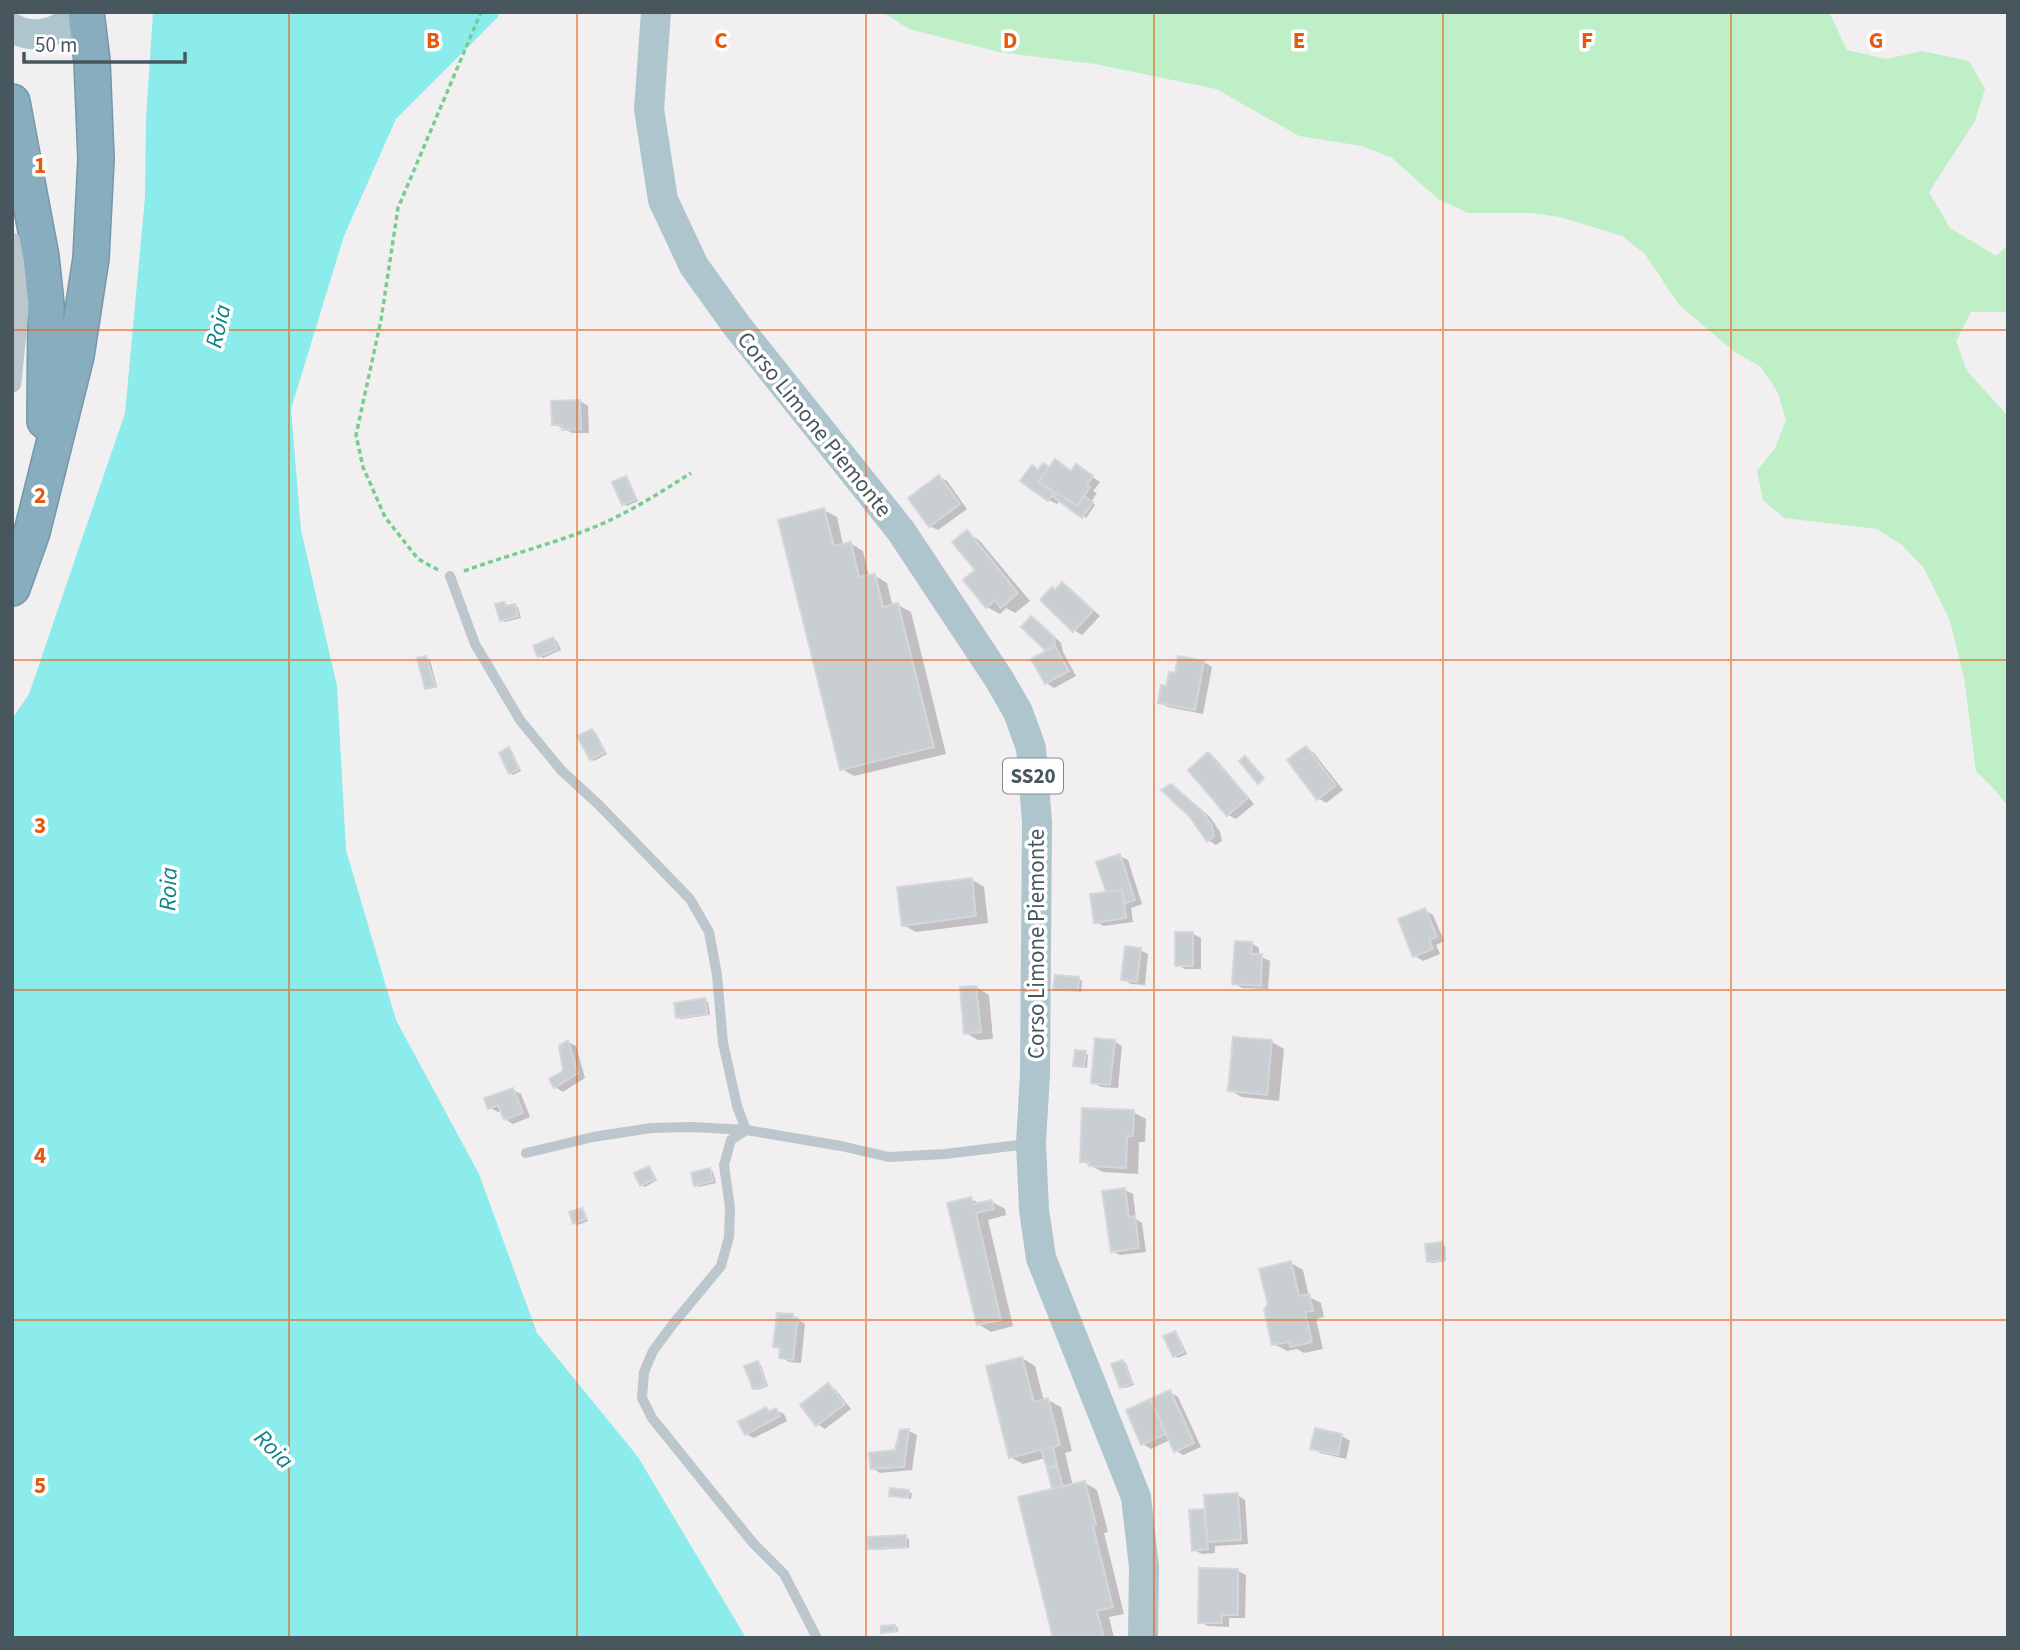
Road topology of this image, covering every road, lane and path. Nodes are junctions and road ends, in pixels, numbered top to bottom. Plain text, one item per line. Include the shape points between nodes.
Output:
1 (78, 12) edge
2 (86, 12) edge
3 (481, 12) edge
4 (656, 12) edge
5 (12, 28) edge
6 (12, 102) edge
7 (12, 242) edge
8 (12, 383) edge
9 (691, 473) dead end
10 (43, 487) junction
11 (450, 576) junction
12 (12, 588) edge
13 (746, 1130) junction
14 (1031, 1143) junction
15 (526, 1153) dead end
16 (817, 1638) edge
17 (1143, 1638) edge

1 - 5 main road via 62,27 46,33
2 - 10 highway via 96,159 91,258 75,356
3 - 11 path via 398,208 381,320 356,435 363,467 385,516 418,559
4 - 14 main road, Corso Limone Piemonte / SS20 via 649,109 663,200 694,266 737,327 901,531 999,679 1031,748 1037,822
6 - 10 highway via 46,304
7 - 8 street via 21,290
9 - 11 path via 599,525
10 - 12 highway via 33,532
11 - 13 lane via 475,644 520,720 561,770 690,899 709,932 723,1043
13 - 14 lane via 889,1157
13 - 15 lane via 652,1128
13 - 16 lane via 731,1140 724,1165 730,1208 721,1266 653,1351 644,1372 642,1398 652,1418 753,1543 784,1574
14 - 17 main road, Corso Limone Piemonte / SS20 via 1041,1258 1136,1497 1144,1567

